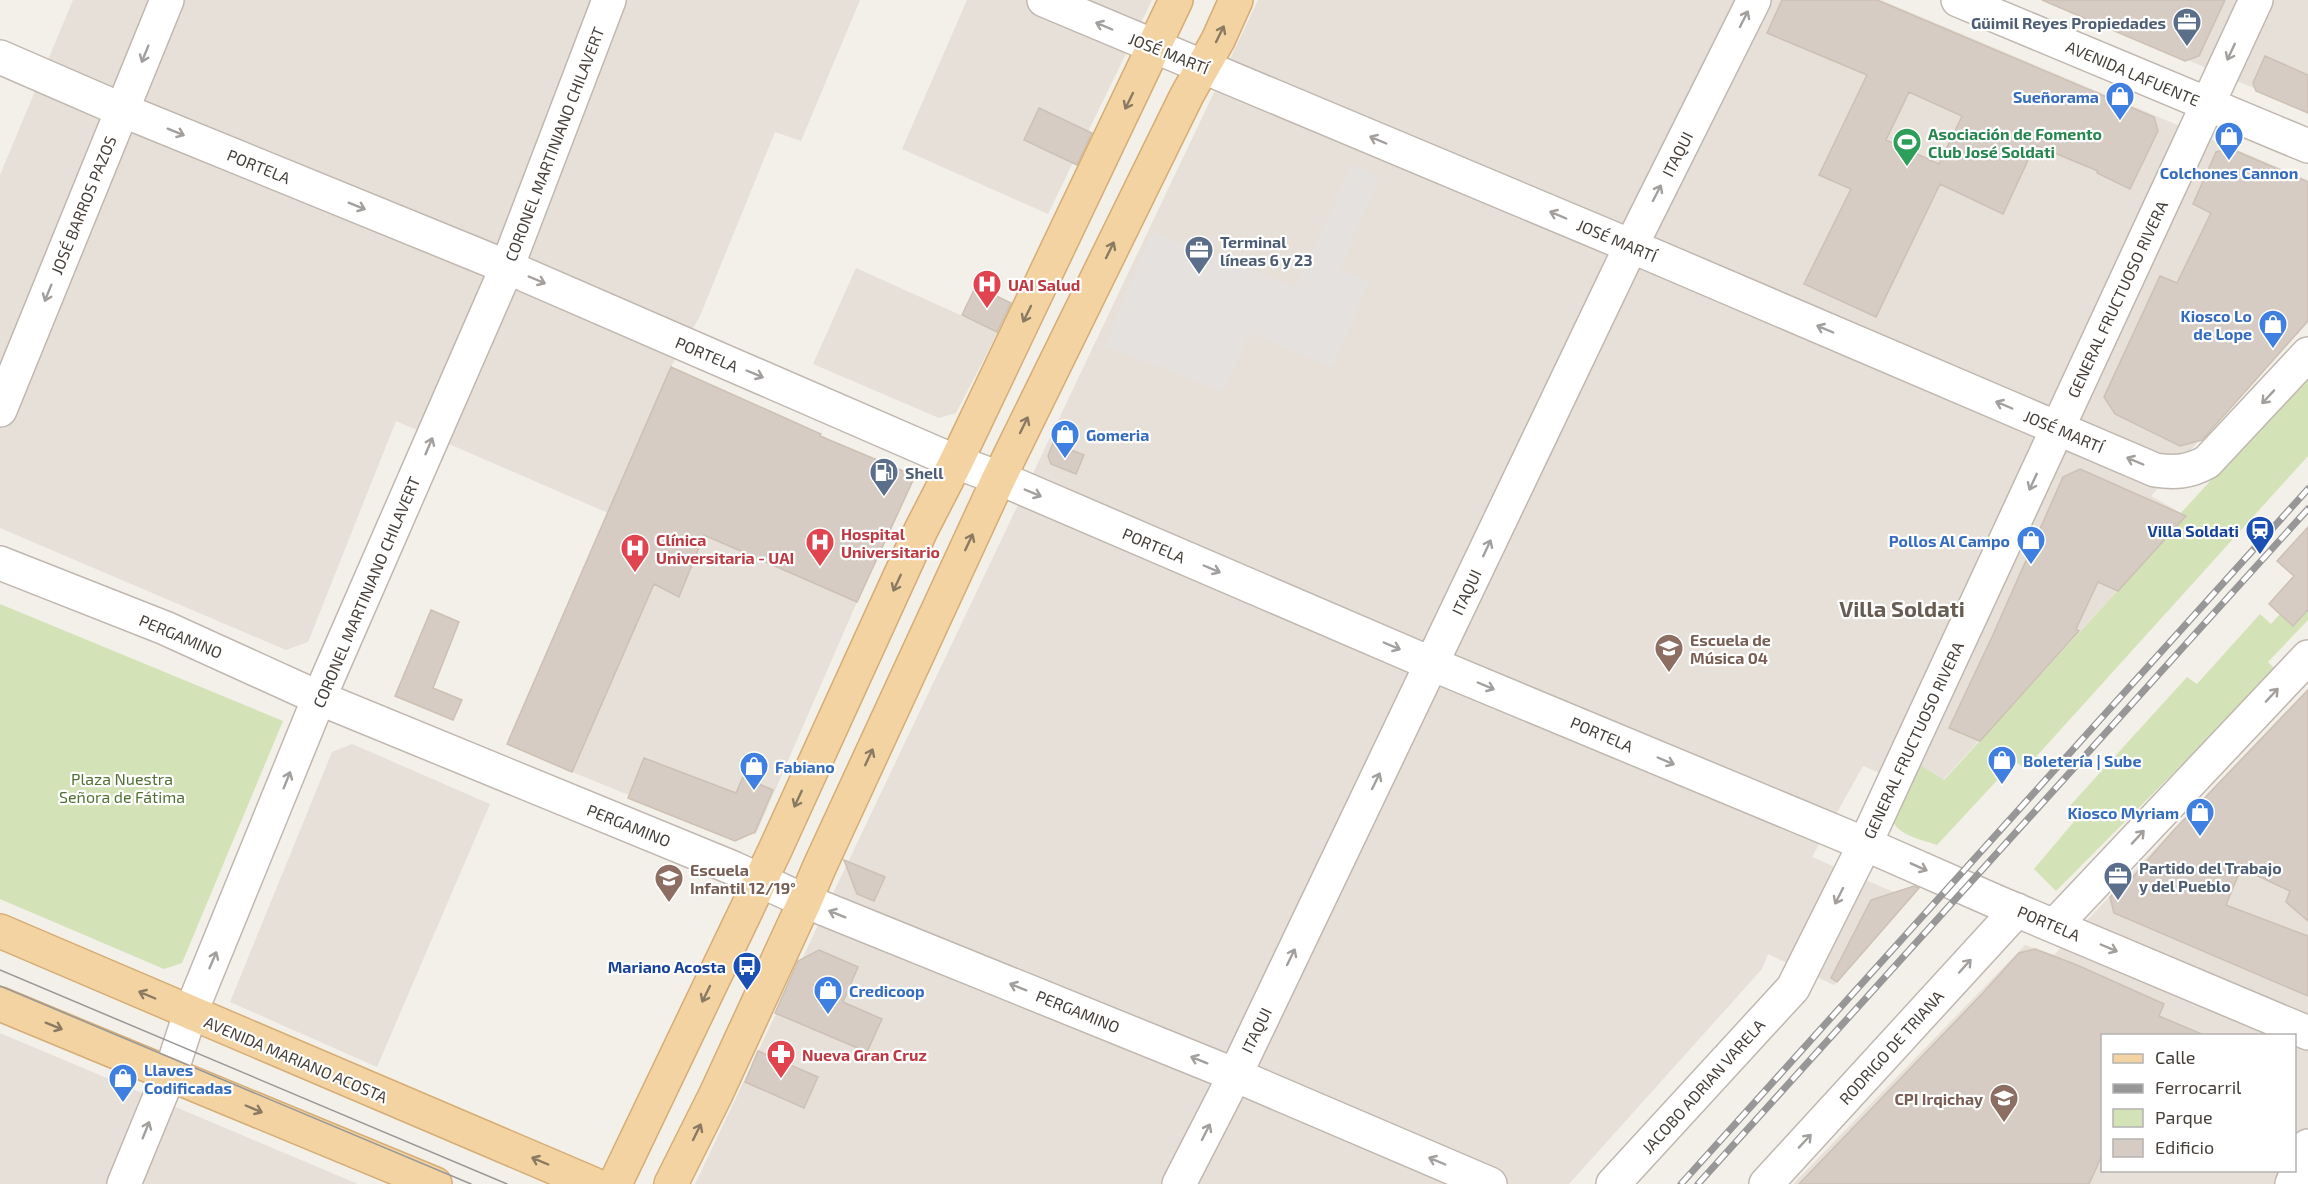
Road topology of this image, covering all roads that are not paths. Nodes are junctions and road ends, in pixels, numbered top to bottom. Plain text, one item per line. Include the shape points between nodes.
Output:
1 (166, 0) edge
2 (609, 0) edge
3 (1044, 0) edge
4 (1176, 0) edge
5 (1236, 0) edge
6 (1754, 0) edge
7 (1958, 0) edge
8 (2256, 0) edge
9 (1154, 48) junction
10 (0, 57) edge
11 (1202, 66) junction
12 (2207, 104) junction
13 (122, 110) junction
14 (2308, 146) edge
15 (1631, 246) junction
16 (507, 267) junction
17 (2308, 354) edge
18 (0, 410) edge
19 (2058, 429) junction
20 (956, 462) junction
21 (999, 478) junction
22 (0, 563) edge
23 (2308, 657) edge
24 (1432, 664) junction
25 (319, 698) junction
26 (1865, 844) junction
27 (760, 881) junction
28 (806, 901) junction
29 (2017, 910) junction
30 (2055, 926) junction
31 (0, 931) edge
32 (1793, 988) joint
33 (0, 1004) edge
34 (190, 1014) junction
35 (2308, 1033) edge
36 (169, 1074) junction
37 (1235, 1075) junction
38 (2308, 1146) edge
39 (124, 1184) edge
40 (435, 1184) edge
41 (593, 1184) edge
42 (615, 1184) edge
43 (671, 1184) edge
44 (1179, 1184) edge
45 (1490, 1184) edge
46 (1613, 1184) edge
47 (1766, 1184) edge
48 (2292, 1184) edge

1 -> 13 street, JOSÉ BARROS PAZOS
2 - 16 street, CORONEL MARTINIANO CHILAVERT
9 -> 3 street, JOSÉ MARTÍ
4 - 9 main road
11 -> 5 main road
15 -> 6 street, ITAQUI
7 - 12 street, AVENIDA LAFUENTE
8 -> 12 street, GENERAL FRUCTUOSO RIVERA
9 - 11 street, JOSÉ MARTÍ
9 -> 20 main road
10 - 13 street, PORTELA
15 -> 11 street, JOSÉ MARTÍ
21 -> 11 main road
12 - 14 street, AVENIDA LAFUENTE
12 - 19 street, GENERAL FRUCTUOSO RIVERA
13 -> 16 street, PORTELA
13 -> 18 street, JOSÉ BARROS PAZOS
19 -> 15 street, JOSÉ MARTÍ
24 -> 15 street, ITAQUI
16 -> 20 street, PORTELA
25 -> 16 street, CORONEL MARTINIANO CHILAVERT
17 -> 19 street, JOSÉ MARTÍ via 2222,448 2191,470 2155,470
19 -> 26 street, GENERAL FRUCTUOSO RIVERA
20 - 21 street, PORTELA
20 -> 27 main road
21 -> 24 street, PORTELA
28 -> 21 main road
22 - 25 street, PERGAMINO via 165,628
30 -> 23 street
24 -> 26 street, PORTELA
37 -> 24 street, ITAQUI
25 - 27 street, PERGAMINO
34 -> 25 street, CORONEL MARTINIANO CHILAVERT
26 -> 29 street, PORTELA
26 -> 32 street, GENERAL FRUCTUOSO RIVERA
27 - 28 street, PERGAMINO
27 -> 42 main road
37 -> 28 street, PERGAMINO
43 -> 28 main road
29 - 30 street, PORTELA
47 -> 29 street, RODRIGO DE TRIANA
30 -> 35 street, PORTELA
34 -> 31 main road, AVENIDA MARIANO ACOSTA
32 - 46 street, JACOBO ADRIAN VARELA
33 -> 36 main road
34 - 36 street, CORONEL MARTINIANO CHILAVERT
41 -> 34 main road, AVENIDA MARIANO ACOSTA
39 -> 36 street, CORONEL MARTINIANO CHILAVERT
36 -> 40 main road
44 -> 37 street, ITAQUI
45 -> 37 street, PERGAMINO
38 - 48 street

